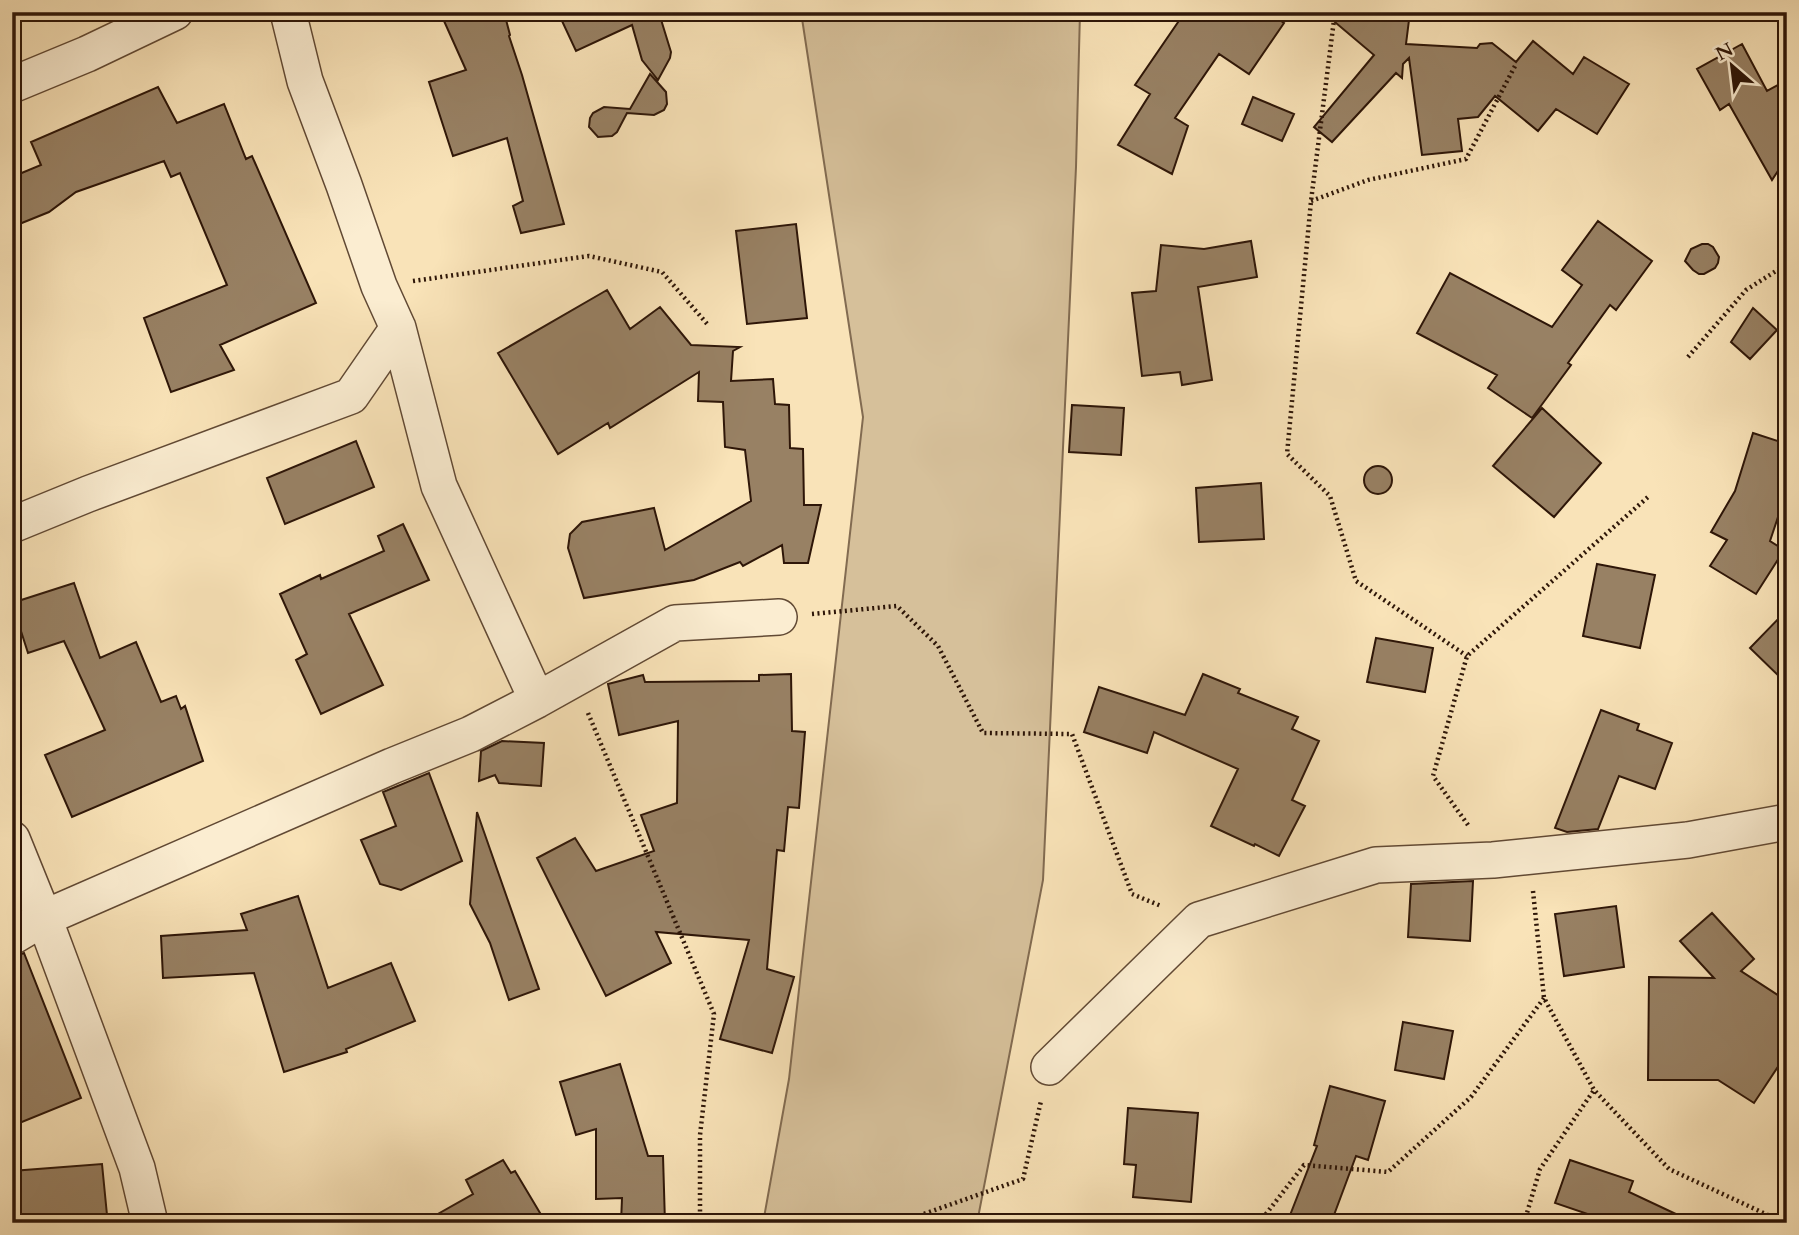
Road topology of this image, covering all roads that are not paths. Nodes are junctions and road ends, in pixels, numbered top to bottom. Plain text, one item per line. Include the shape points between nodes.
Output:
1 (175, 12) edge
2 (288, 12) edge
3 (12, 85) edge
4 (398, 328) junction
5 (12, 525) edge
6 (779, 617) road end
7 (537, 700) junction
8 (1787, 822) edge
9 (12, 838) edge
10 (44, 918) junction
11 (12, 937) edge
12 (1049, 1067) road end
13 (150, 1223) edge

1 - 3 street
2 - 4 street via 305,80
4 - 5 street via 351,396
4 - 7 street via 439,486
6 - 7 street via 675,623
7 - 10 street via 471,734
8 - 12 street via 1688,840 1493,860 1376,864 1199,920
9 - 10 street
10 - 11 street
10 - 13 street via 137,1168

